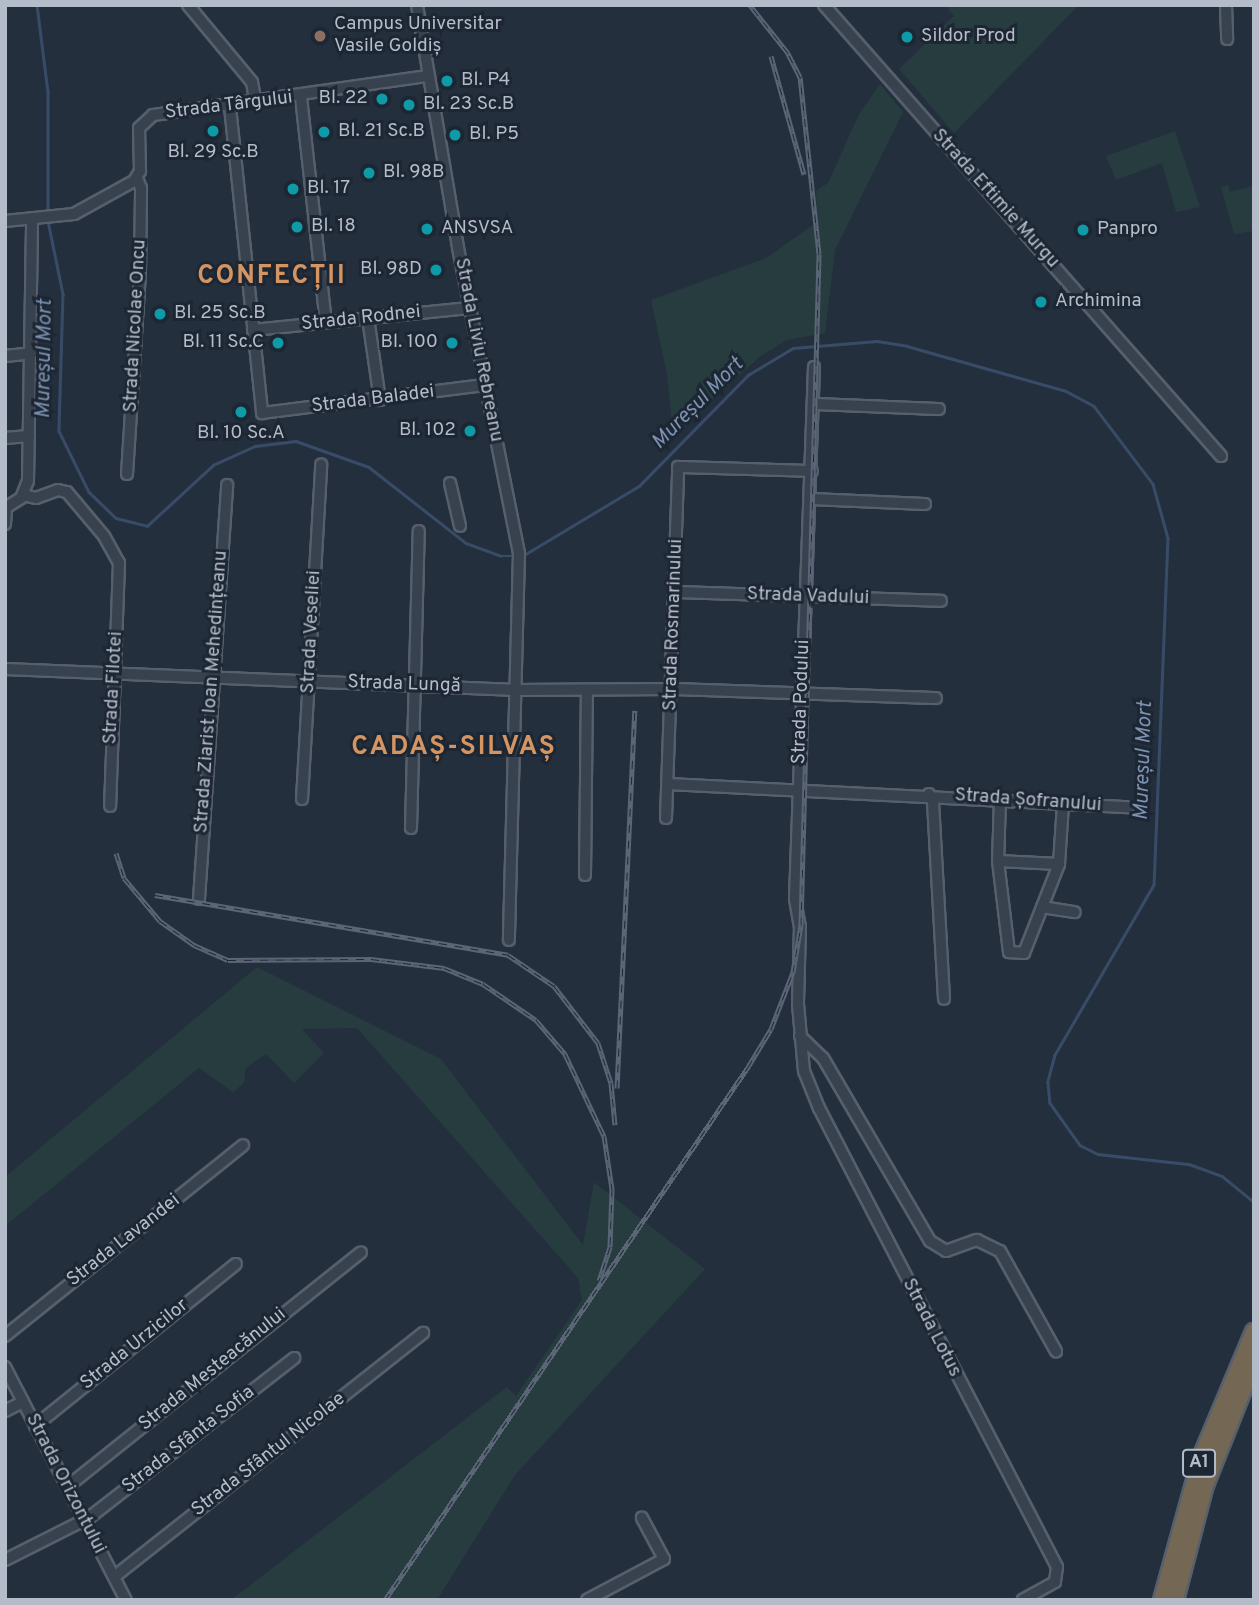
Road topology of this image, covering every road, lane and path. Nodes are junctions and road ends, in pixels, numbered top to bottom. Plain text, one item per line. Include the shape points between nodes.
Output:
1 (188, 5) edge
2 (417, 5) edge
3 (824, 5) edge
4 (1226, 5) edge
5 (1227, 39) dead end
6 (428, 76) junction
7 (301, 97) junction
8 (255, 99) junction
9 (230, 107) junction
10 (137, 178) junction
11 (32, 219) junction
12 (5, 221) edge
13 (469, 308) junction
14 (368, 318) junction
15 (326, 322) junction
16 (253, 330) junction
17 (32, 353) junction
18 (5, 356) edge
19 (814, 368) dead end
20 (485, 385) junction
21 (380, 400) junction
22 (815, 404) junction
23 (939, 409) dead end
24 (29, 436) junction
25 (5, 438) edge
26 (1222, 456) dead end
27 (321, 465) dead end
28 (812, 471) junction
29 (127, 474) dead end
30 (450, 484) dead end
31 (227, 485) dead end
32 (23, 495) junction
33 (811, 499) junction
34 (925, 504) dead end
35 (8, 506) edge
36 (5, 524) edge
37 (460, 526) dead end
38 (419, 531) dead end
39 (675, 592) junction
40 (807, 597) junction
41 (941, 601) dead end
42 (5, 669) edge
43 (115, 674) junction
44 (213, 677) junction
45 (310, 682) junction
46 (415, 685) junction
47 (516, 690) junction
48 (673, 690) junction
49 (587, 691) junction
50 (803, 694) junction
51 (936, 698) dead end
52 (668, 784) junction
53 (799, 791) junction
54 (929, 794) junction
55 (302, 799) dead end
56 (1000, 799) junction
57 (1063, 803) junction
58 (110, 806) dead end
59 (1128, 807) dead end
60 (666, 818) dead end
61 (411, 828) dead end
62 (998, 861) junction
63 (1059, 864) junction
64 (585, 875) dead end
65 (199, 899) dead end
66 (1042, 907) junction
67 (1075, 912) dead end
68 (509, 940) dead end
69 (944, 999) dead end
70 (800, 1036) junction
71 (243, 1145) dead end
72 (361, 1252) dead end
73 (236, 1264) dead end
74 (1254, 1332) edge
75 (423, 1333) dead end
76 (5, 1336) edge
77 (1056, 1351) dead end
78 (295, 1358) dead end
79 (1254, 1362) edge
80 (5, 1367) edge
81 (23, 1402) junction
82 (5, 1411) edge
83 (35, 1426) junction
84 (67, 1487) junction
85 (642, 1518) dead end
86 (83, 1520) junction
87 (5, 1560) edge
88 (114, 1577) junction
89 (126, 1600) edge
90 (587, 1600) edge
91 (1023, 1600) edge
92 (1162, 1600) edge
93 (1175, 1600) edge

1 - 8 street via 252,82
2 - 6 street, Strada Liviu Rebreanu
3 - 26 street, Strada Eftimie Murgu
4 - 5 street
6 - 7 street, Strada Târgului
6 - 13 street, Strada Liviu Rebreanu
7 - 8 street, Strada Târgului
7 - 15 street
8 - 9 street, Strada Târgului
9 - 10 street, Strada Târgului via 146,119 138,131
9 - 16 street
10 - 11 street via 88,209
10 - 29 street, Strada Nicolae Oncu via 141,188 140,273
11 - 12 street
11 - 17 street
13 - 14 street, Strada Rodnei
13 - 20 street, Strada Liviu Rebreanu
14 - 15 street, Strada Rodnei
14 - 21 street
15 - 16 street, Strada Rodnei
16 - 21 street, Strada Baladei via 262,413
17 - 18 street
17 - 24 street
19 - 22 street, Strada Podului
20 - 21 street, Strada Baladei
20 - 47 street, Strada Liviu Rebreanu via 519,553
22 - 23 street
22 - 28 street, Strada Podului
24 - 25 street
24 - 32 street
27 - 45 street, Strada Veseliei
28 - 33 street, Strada Podului
28 - 39 street, Strada Rosmarinului via 678,467
30 - 37 street
31 - 44 street, Strada Ziarist Ioan Mehedințeanu
32 - 35 street
32 - 43 street, Strada Filotei via 36,498 58,490 67,492 104,536 121,570
33 - 34 street
33 - 40 street, Strada Podului
35 - 36 street
38 - 46 street
39 - 40 street, Strada Vadului
39 - 48 street, Strada Rosmarinului
40 - 41 street, Strada Vadului
40 - 50 street, Strada Podului
42 - 43 street, Strada Lungă
43 - 44 street, Strada Lungă
43 - 58 street, Strada Filotei
44 - 45 street, Strada Lungă
44 - 65 street, Strada Ziarist Ioan Mehedințeanu
45 - 46 street, Strada Lungă
45 - 55 street, Strada Veseliei
46 - 47 street, Strada Lungă
46 - 61 street
47 - 49 street, Strada Lungă
47 - 68 street, Strada Liviu Rebreanu
48 - 49 street, Strada Lungă
48 - 50 street, Strada Lungă
48 - 52 street, Strada Rosmarinului
49 - 64 street
50 - 51 street, Strada Lungă
50 - 53 street, Strada Podului
52 - 53 street
52 - 60 street, Strada Rosmarinului
53 - 54 street
53 - 70 street, Strada Podului via 795,899 800,926
54 - 56 street, Strada Șofranului
54 - 69 street
56 - 57 street, Strada Șofranului
56 - 62 street
57 - 59 street, Strada Șofranului
57 - 63 street
62 - 63 street
62 - 66 street via 1009,952 1024,953
63 - 66 street
66 - 67 street
70 - 77 street via 822,1058 930,1241 946,1251 976,1240 1000,1251
70 - 91 street, Strada Lotus via 804,1071 819,1108 1057,1567 1055,1582
71 - 76 street, Strada Lavandei
72 - 84 street, Strada Mesteacănului
73 - 83 street, Strada Urzicilor
74 - 92 highway, A1 via 1200,1458
75 - 88 street, Strada Sfântul Nicolae
78 - 86 street, Strada Sfânta Sofia
79 - 93 highway, A1 via 1209,1474
80 - 81 street, Strada Orizontului
81 - 82 street
81 - 83 street, Strada Orizontului
83 - 84 street, Strada Orizontului
84 - 86 street, Strada Orizontului
85 - 90 street via 663,1559
86 - 87 street, Strada Sfânta Sofia
86 - 88 street, Strada Orizontului
88 - 89 street, Strada Orizontului

